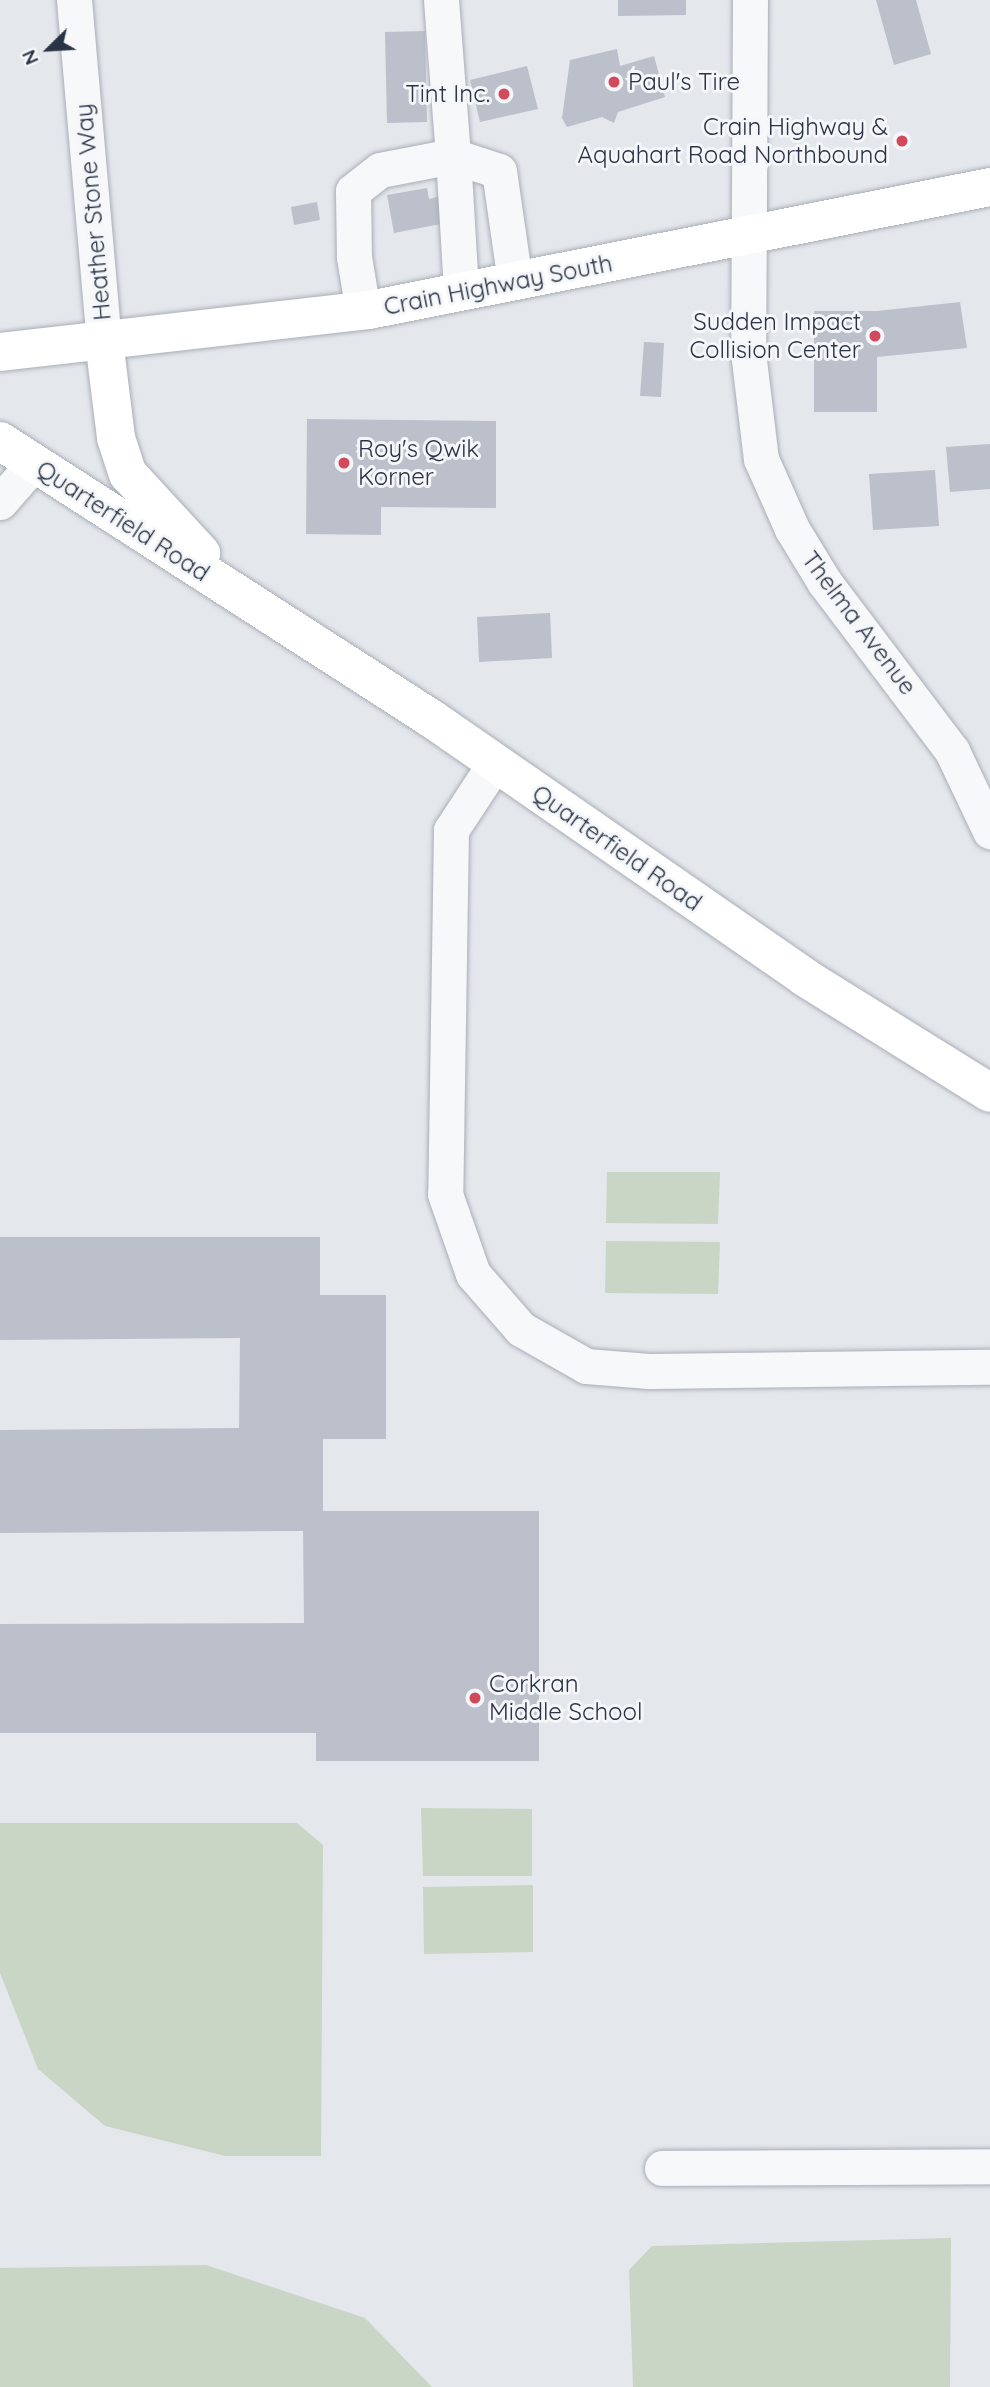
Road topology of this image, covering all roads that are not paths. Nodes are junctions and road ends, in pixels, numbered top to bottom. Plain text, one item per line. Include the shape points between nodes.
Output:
1 (74, 0) edge
2 (441, 0) edge
3 (750, 0) edge
4 (453, 156) junction
5 (990, 187) edge
6 (750, 237) junction
7 (515, 282) junction
8 (461, 292) junction
9 (363, 311) junction
10 (104, 341) junction
11 (0, 352) edge
12 (0, 442) edge
13 (34, 463) junction
14 (0, 502) edge
15 (246, 600) junction
16 (495, 763) junction
17 (988, 819) edge
18 (990, 1093) edge
19 (990, 1367) edge
20 (990, 2166) edge
21 (662, 2168) dead end

1 - 10 street, Heather Stone Way
2 - 4 street
3 - 6 street, Thelma Avenue
4 - 7 street via 499,171
4 - 8 street
4 - 9 street via 380,170 353,191 354,257
5 - 6 main road, Crain Highway South
6 - 7 main road, Crain Highway South
6 - 17 street, Thelma Avenue via 751,404 761,459 774,492 825,583 952,751
7 - 8 main road, Crain Highway South
8 - 9 main road, Crain Highway South
9 - 10 main road, Crain Highway South
10 - 11 main road, Crain Highway South
10 - 15 main road, Quarterfield Road via 116,438 128,474
12 - 13 main road, Quarterfield Road
13 - 14 street
13 - 15 main road, Quarterfield Road
15 - 16 main road, Quarterfield Road
16 - 18 main road, Quarterfield Road via 804,977
16 - 19 street via 450,830 445,1194 473,1274 522,1329 586,1366 649,1371
20 - 21 street

